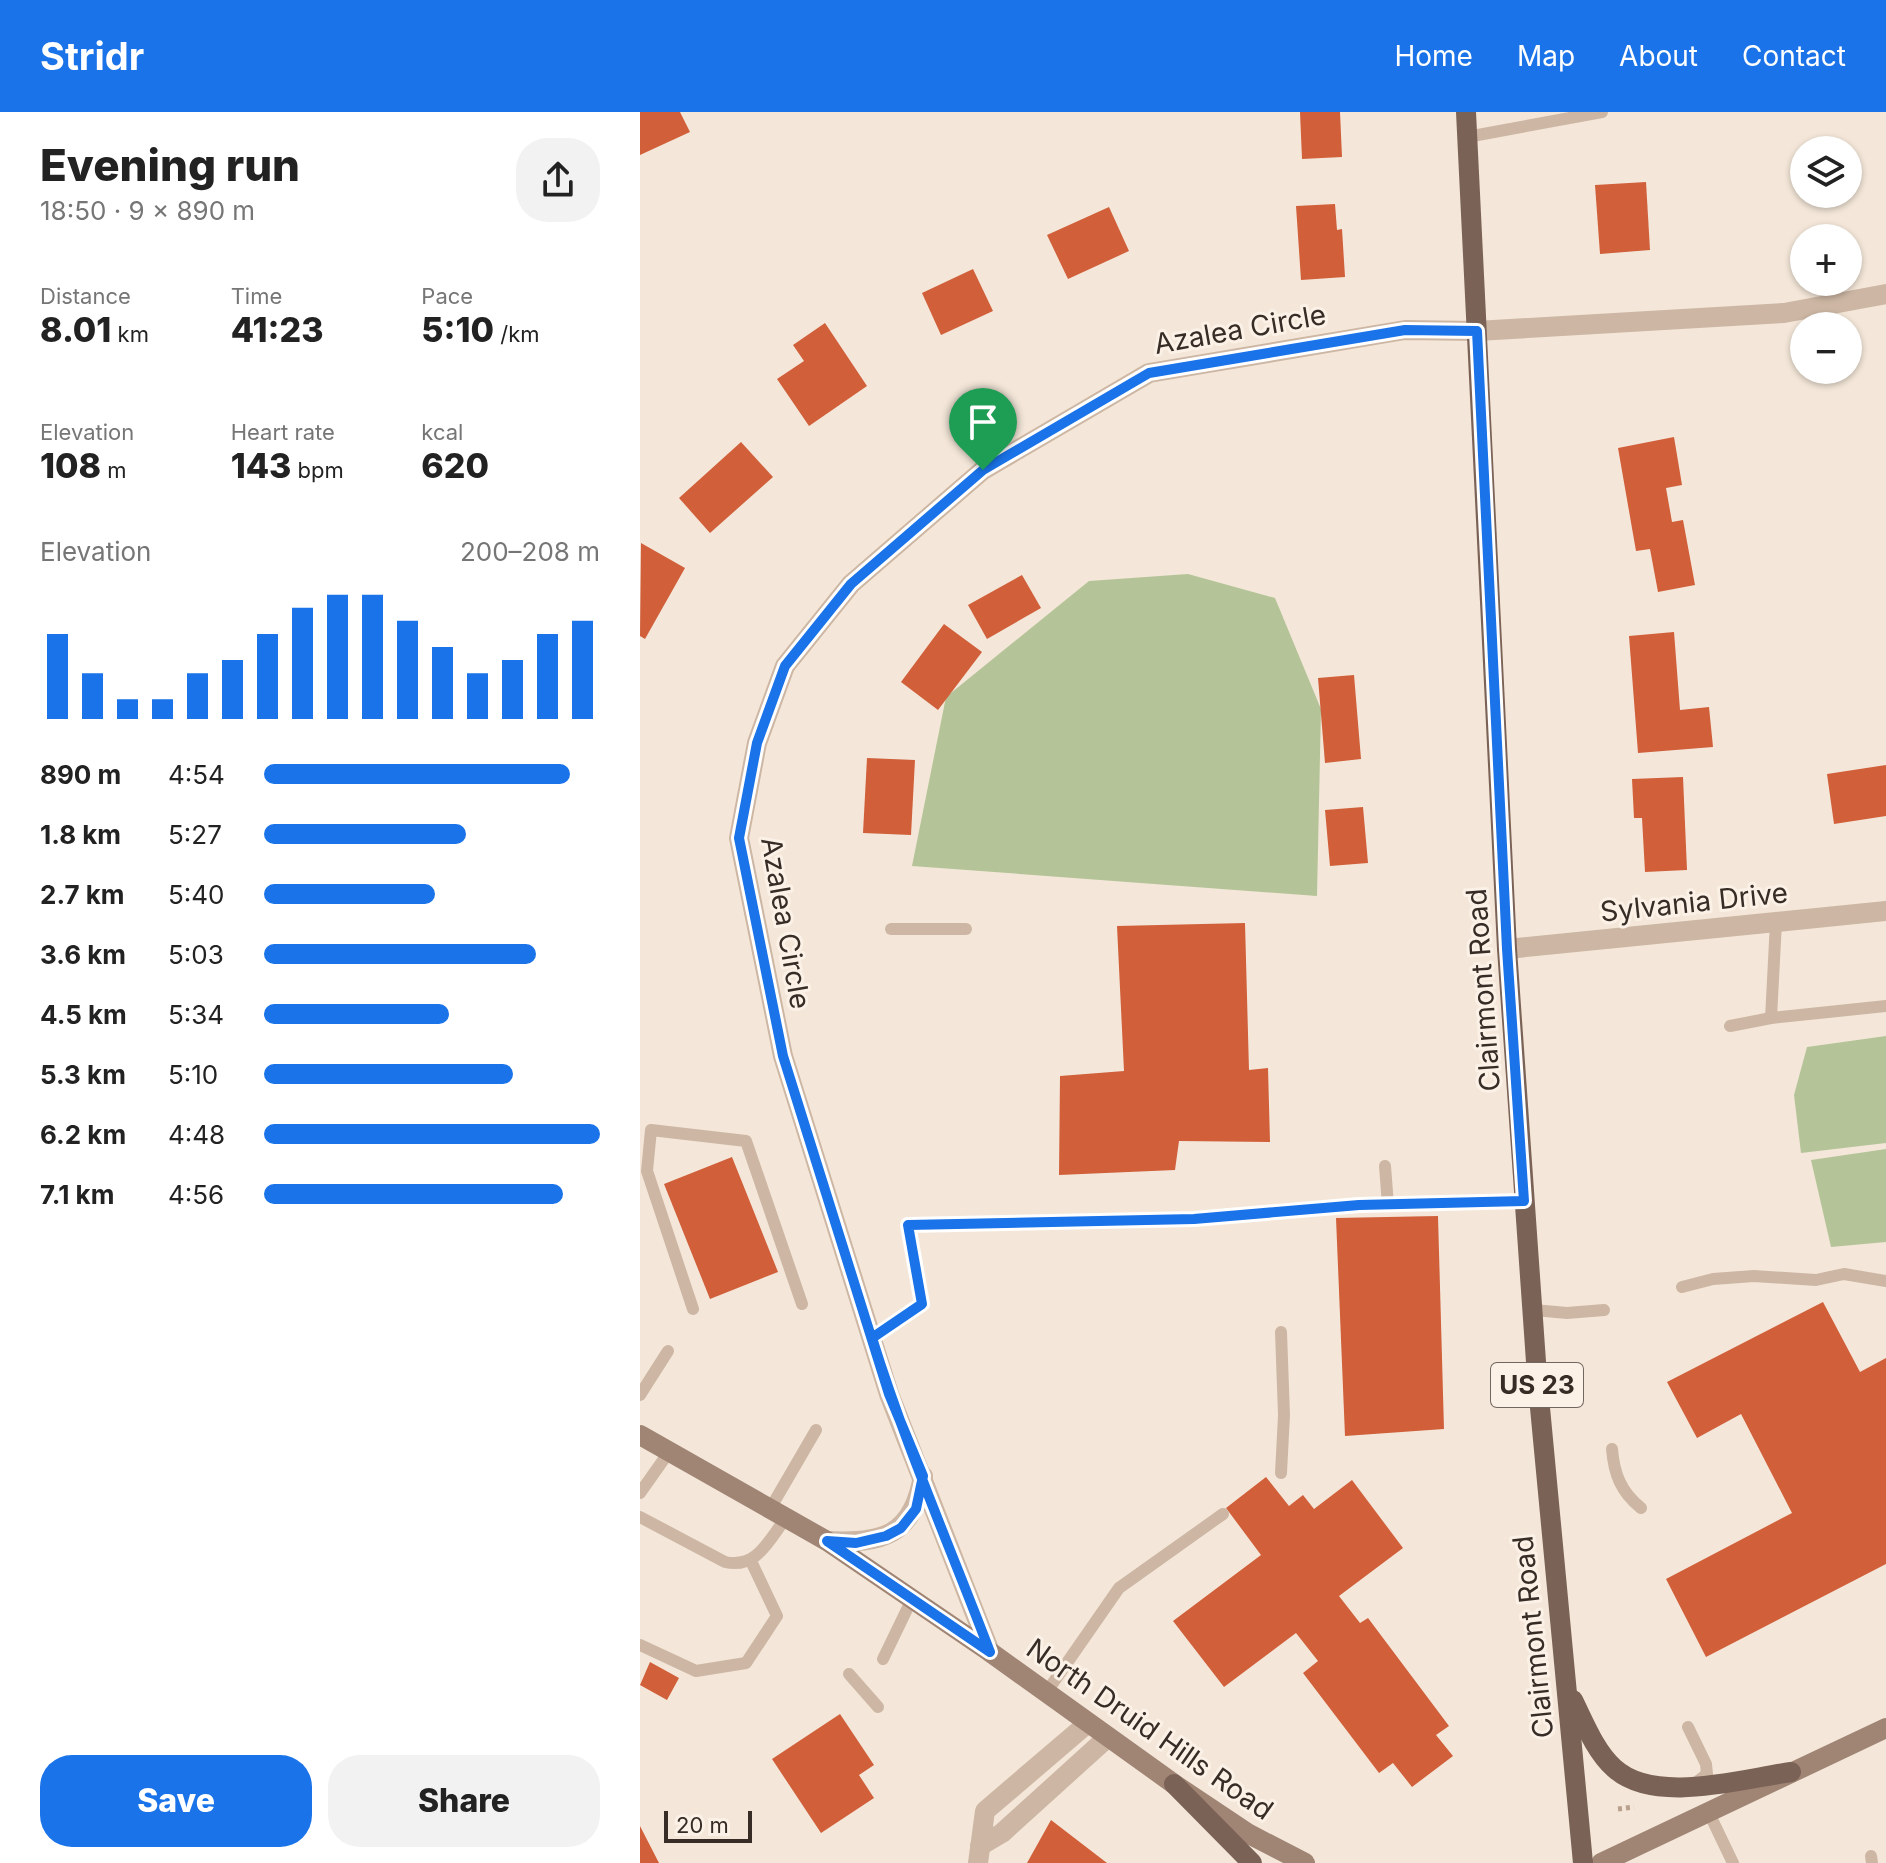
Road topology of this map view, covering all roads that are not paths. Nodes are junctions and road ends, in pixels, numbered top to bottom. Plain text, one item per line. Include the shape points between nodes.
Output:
1 (1466, 112) edge
2 (1602, 112) edge
3 (1467, 137) junction
4 (1886, 294) edge
5 (1477, 331) junction
6 (1886, 911) edge
7 (1776, 922) junction
8 (891, 929) dead end
9 (966, 929) dead end
10 (1507, 949) junction
11 (1886, 1006) edge
12 (1771, 1018) junction
13 (1730, 1026) dead end
14 (1385, 1166) dead end
15 (1524, 1201) junction
16 (1388, 1205) junction
17 (1886, 1281) edge
18 (1682, 1287) dead end
19 (802, 1304) dead end
20 (693, 1309) dead end
21 (1534, 1310) junction
22 (1604, 1310) dead end
23 (1281, 1332) dead end
24 (872, 1338) junction
25 (668, 1351) dead end
26 (640, 1395) edge
27 (816, 1430) dead end
28 (640, 1435) edge
29 (1612, 1449) dead end
30 (669, 1452) junction
31 (1281, 1473) dead end
32 (923, 1476) junction
33 (640, 1493) edge
34 (1641, 1508) dead end
35 (778, 1514) junction
36 (1223, 1514) dead end
37 (640, 1517) edge
38 (827, 1541) junction
39 (751, 1561) junction
40 (912, 1599) junction
41 (640, 1645) edge
42 (990, 1652) junction
43 (883, 1659) dead end
44 (849, 1674) dead end
45 (1567, 1688) junction
46 (1046, 1693) junction
47 (878, 1707) dead end
48 (1088, 1723) junction
49 (1688, 1727) dead end
50 (1886, 1728) edge
51 (1108, 1737) junction
52 (1791, 1772) junction
53 (1174, 1784) junction
54 (1690, 1786) junction
55 (1008, 1791) junction
56 (1027, 1811) junction
57 (1709, 1813) junction
58 (979, 1854) edge
59 (1252, 1863) edge
60 (1305, 1863) edge
61 (1583, 1863) edge
62 (1601, 1863) edge
63 (1733, 1863) edge

1 - 3 main road, Clairmont Road / US 23
2 - 3 lane
3 - 5 main road, Clairmont Road / US 23
4 - 5 street, Azalea Circle via 1784,313
5 - 10 main road, Clairmont Road / US 23
5 - 24 street, Azalea Circle via 1405,330 1149,373 983,470 851,584 785,666 757,743 739,838 783,1056
6 - 7 street, Sylvania Drive
7 - 10 street, Sylvania Drive
7 - 12 lane
8 - 9 lane
10 - 15 main road, Clairmont Road / US 23
11 - 12 lane
12 - 13 lane
14 - 16 lane
15 - 16 lane
15 - 21 main road, Clairmont Road / US 23
16 - 24 lane via 1194,1219 908,1225 922,1304
17 - 18 lane via 1844,1274 1816,1280 1754,1276
19 - 20 lane via 746,1141 651,1130 647,1171
21 - 22 lane
21 - 45 main road, Clairmont Road / US 23
23 - 31 lane
24 - 32 street, Azalea Circle
25 - 26 lane
27 - 35 lane
28 - 30 main road, North Druid Hills Road
29 - 34 lane via 1614,1470 1627,1496
30 - 33 lane
30 - 35 main road, North Druid Hills Road
32 - 38 street via 916,1509 901,1528 864,1541
32 - 42 street, Azalea Circle
35 - 38 main road, North Druid Hills Road
35 - 39 lane
36 - 46 lane via 1119,1588
37 - 39 lane via 725,1562
38 - 40 main road, North Druid Hills Road
39 - 41 lane via 777,1616 746,1663 696,1671
40 - 42 main road, North Druid Hills Road
40 - 43 lane
42 - 46 main road, North Druid Hills Road
44 - 47 lane
45 - 54 main road via 1612,1767 1643,1786
45 - 61 main road, Clairmont Road / US 23
46 - 48 main road, North Druid Hills Road
48 - 51 main road, North Druid Hills Road
48 - 55 street
49 - 54 lane via 1707,1774
50 - 52 main road
51 - 53 main road, North Druid Hills Road
51 - 56 street
52 - 54 main road
52 - 57 main road
53 - 59 main road
53 - 60 main road, North Druid Hills Road via 1249,1834
55 - 56 street
55 - 58 street via 985,1811
56 - 58 street
57 - 62 main road
57 - 63 lane

